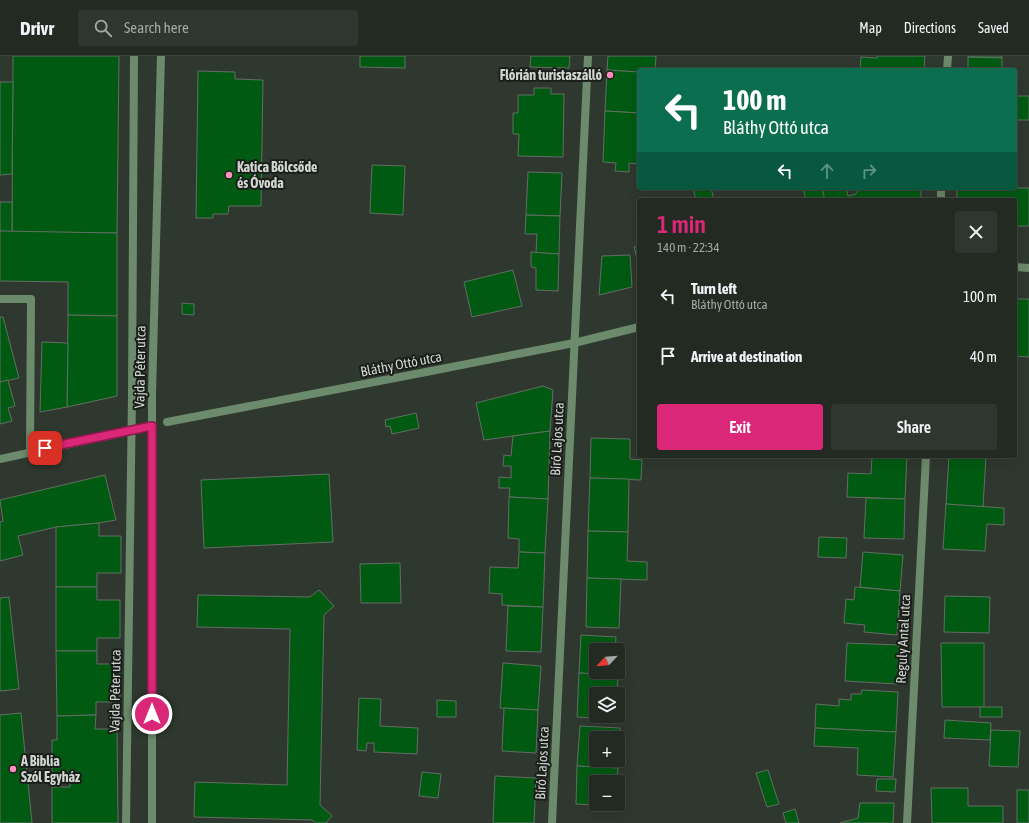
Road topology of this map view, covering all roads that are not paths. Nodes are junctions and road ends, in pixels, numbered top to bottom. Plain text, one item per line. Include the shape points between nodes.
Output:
1 (134, 56) edge
2 (161, 56) edge
3 (588, 56) edge
4 (948, 56) edge
5 (947, 68) edge
6 (1017, 267) edge
7 (1029, 268) edge
8 (0, 299) edge
9 (637, 327) edge
10 (574, 342) junction
11 (167, 422) dead end
12 (152, 426) junction
13 (131, 430) junction
14 (30, 451) junction
15 (926, 458) edge
16 (0, 459) edge
17 (126, 823) edge
18 (152, 823) edge
19 (552, 823) edge
20 (906, 823) edge

1 - 13 street, Vajda Péter utca
2 - 12 street, Vajda Péter utca
3 - 10 street, Bíró Lajos utca
4 - 5 street
6 - 7 street
8 - 14 street via 31,299
9 - 10 street, Bláthy Ottó utca
10 - 11 street, Bláthy Ottó utca
10 - 19 street, Bíró Lajos utca
12 - 13 street
12 - 18 street, Vajda Péter utca
13 - 14 street
13 - 17 street, Vajda Péter utca
14 - 16 street
15 - 20 street, Reguly Antal utca

